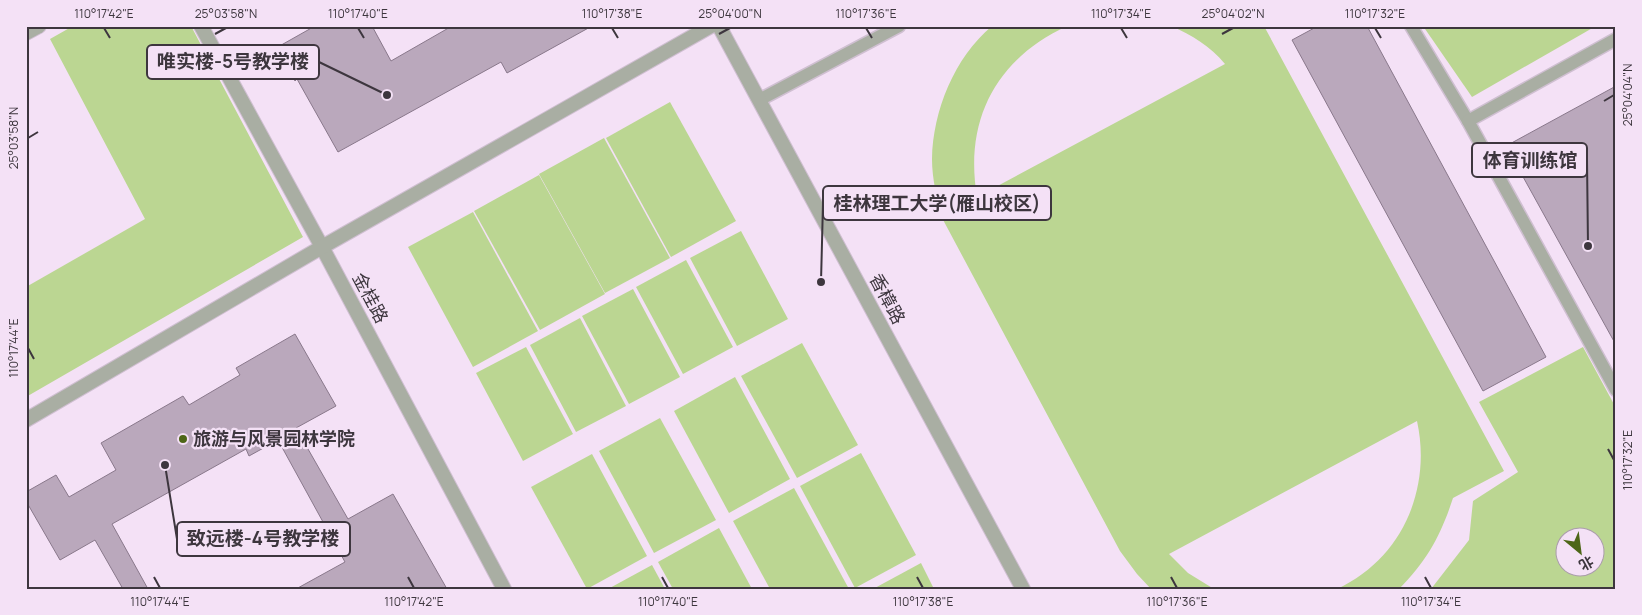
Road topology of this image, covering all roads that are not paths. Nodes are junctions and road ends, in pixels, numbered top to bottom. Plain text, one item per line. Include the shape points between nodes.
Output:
1 (39, 26) edge
2 (201, 26) edge
3 (711, 26) edge
4 (719, 26) edge
5 (899, 26) edge
6 (1411, 26) edge
7 (26, 33) edge
8 (1616, 38) edge
9 (759, 100) junction
10 (1468, 121) junction
11 (322, 247) junction
12 (1616, 390) edge
13 (26, 420) edge
14 (504, 589) edge
15 (1023, 589) edge

1 - 7 street
2 - 11 street, 金桂路
3 - 11 street
4 - 9 street, 香樟路
5 - 9 lane
6 - 10 lane
8 - 10 lane
9 - 15 street, 香樟路
10 - 12 lane
11 - 13 street
11 - 14 street, 金桂路

